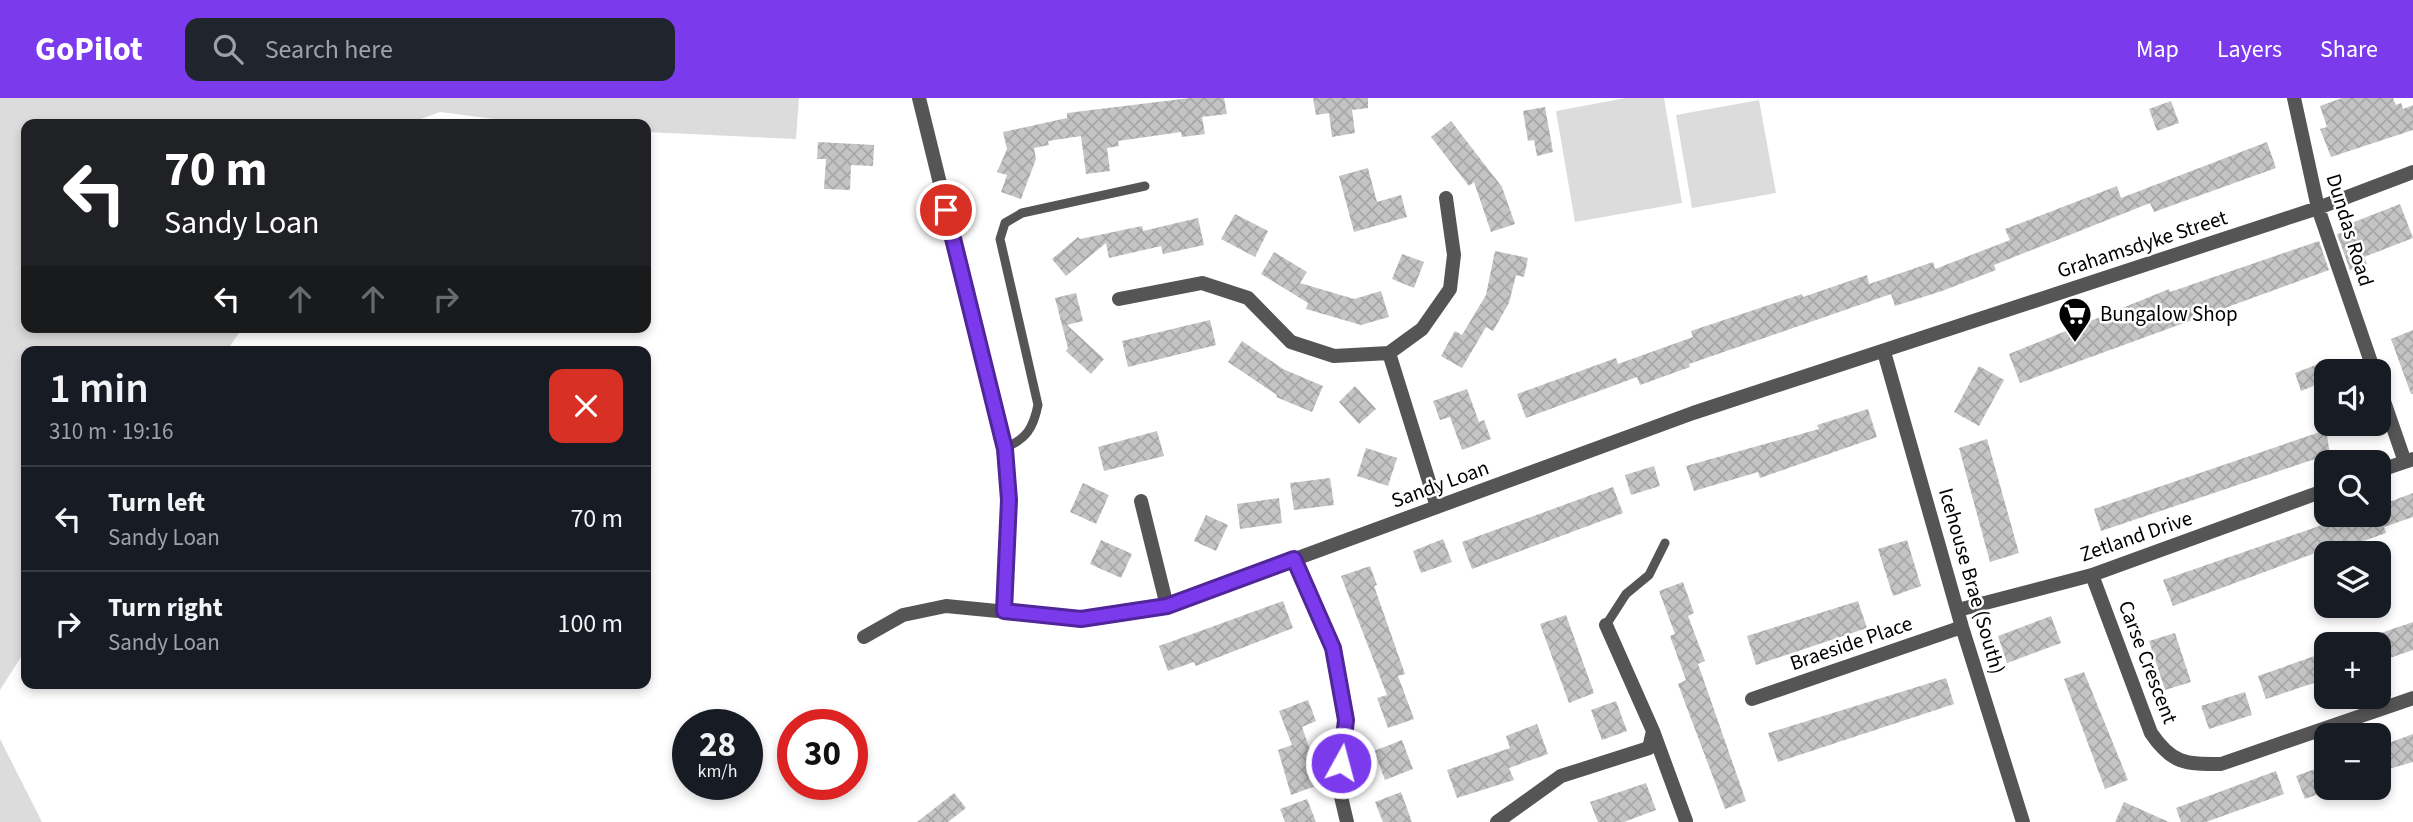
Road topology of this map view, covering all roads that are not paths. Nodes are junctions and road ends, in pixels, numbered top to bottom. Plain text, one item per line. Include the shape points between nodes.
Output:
1 (919, 98) edge
2 (2294, 98) edge
3 (2413, 172) edge
4 (1145, 187) dead end
5 (1446, 198) dead end
6 (2318, 208) junction
7 (1119, 299) dead end
8 (1884, 352) junction
9 (1389, 353) junction
10 (2370, 359) edge
11 (2391, 416) edge
12 (1005, 449) junction
13 (2409, 461) edge
14 (2391, 467) edge
15 (2314, 494) edge
16 (1141, 501) dead end
17 (1437, 507) junction
18 (1665, 543) dead end
19 (1294, 559) junction
20 (2092, 575) junction
21 (1167, 606) junction
22 (1958, 610) junction
23 (1004, 611) junction
24 (1606, 625) joint
25 (1962, 627) junction
26 (864, 637) dead end
27 (2413, 698) edge
28 (1752, 699) dead end
29 (1653, 731) junction
30 (1686, 821) edge
31 (1347, 822) edge
32 (1497, 822) edge
33 (2023, 822) edge

1 - 12 street
2 - 6 street, Dundas Road
3 - 6 street, Grahamsdyke Street
4 - 12 lane via 1022,213 1005,223 1000,239 1038,405 1024,440
5 - 9 street via 1454,256 1450,289 1422,329
6 - 8 street, Grahamsdyke Street
6 - 10 street, Dundas Road
7 - 9 street via 1202,283 1248,298 1291,342 1334,356
8 - 17 street, Sandy Loan via 1693,413
8 - 22 street, Icehouse Brae (South)
9 - 17 street
11 - 13 street
12 - 23 street via 1009,500
13 - 14 street
15 - 20 street, Zetland Drive
16 - 21 street
17 - 19 street, Sandy Loan
18 - 24 lane via 1650,575 1626,594
19 - 21 street, Sandy Loan
19 - 31 street via 1333,648 1346,720 1338,784
20 - 22 street, Zetland Drive
20 - 27 street, Carse Crescent via 2151,733 2165,754 2190,764 2221,764
21 - 23 street, Sandy Loan via 1081,619
22 - 25 street, Icehouse Brae (South)
23 - 26 street, Sandy Loan via 946,606 903,615
24 - 29 street
25 - 28 street, Braeside Place
25 - 33 street, Icehouse Brae (South)
29 - 30 street
29 - 32 street via 1648,748 1560,776

